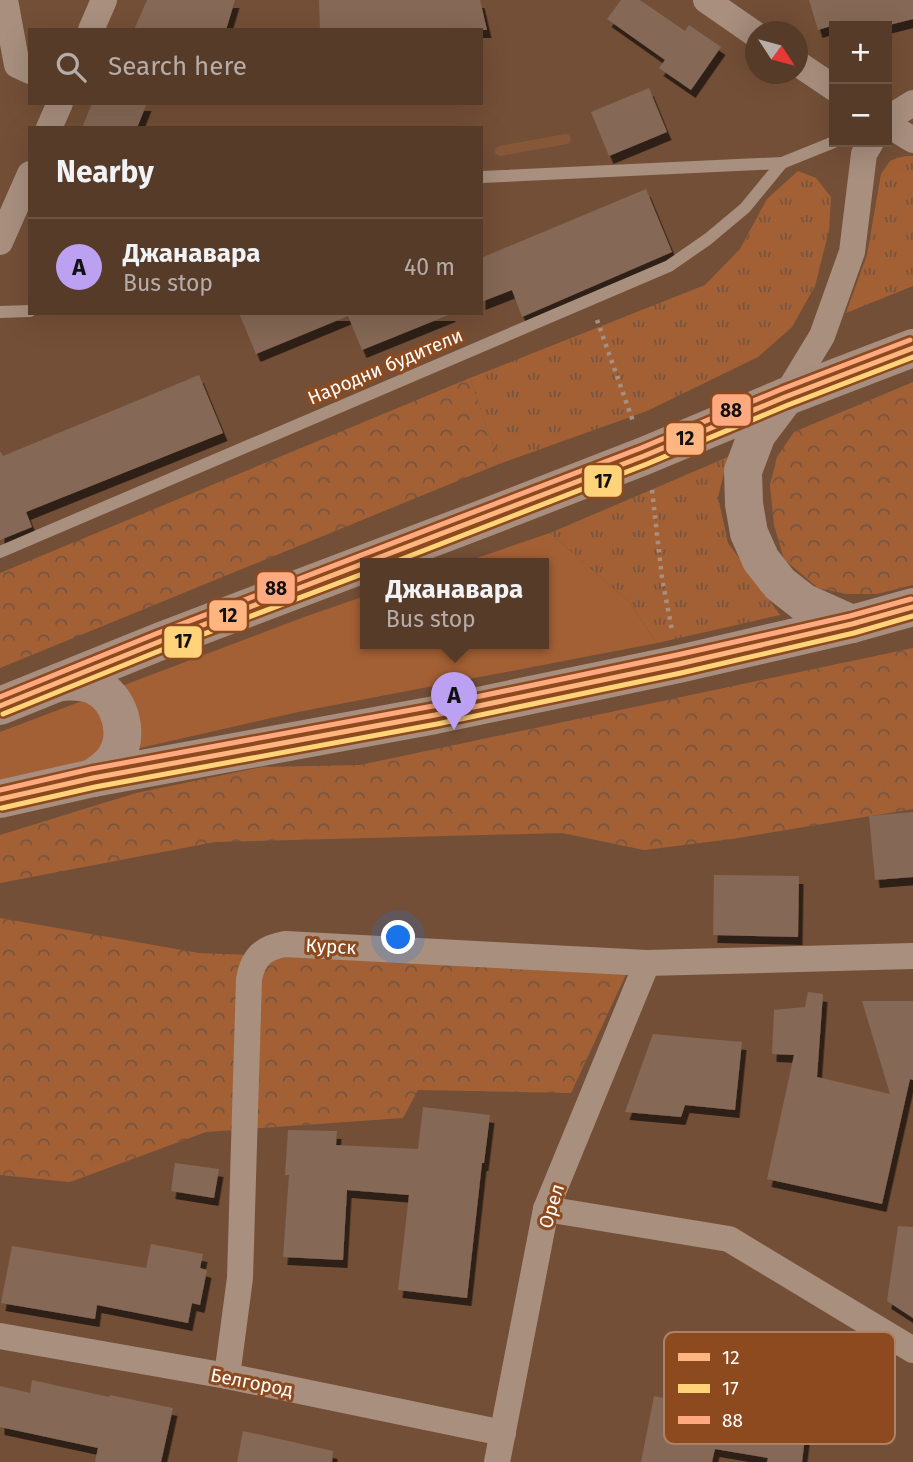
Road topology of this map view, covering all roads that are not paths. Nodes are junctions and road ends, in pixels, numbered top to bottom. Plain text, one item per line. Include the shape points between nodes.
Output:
1 (5, 0) edge
2 (104, 0) edge
3 (706, 0) edge
4 (745, 27) edge
5 (93, 28) edge
6 (28, 70) edge
7 (808, 70) edge
8 (829, 85) edge
9 (913, 103) edge
10 (59, 105) edge
11 (892, 118) edge
12 (892, 125) edge
13 (50, 126) edge
14 (913, 140) edge
15 (829, 144) edge
16 (868, 147) edge
17 (782, 163) junction
18 (483, 177) edge
19 (28, 178) edge
20 (6, 216) edge
21 (0, 242) edge
22 (28, 311) edge
23 (0, 312) edge
24 (913, 348) edge
25 (785, 397) junction
26 (0, 552) edge
27 (379, 558) edge
28 (360, 565) edge
29 (913, 607) edge
30 (852, 624) junction
31 (60, 682) junction
32 (0, 706) edge
33 (93, 778) junction
34 (0, 799) edge
35 (913, 956) edge
36 (647, 963) junction
37 (546, 1209) junction
38 (883, 1332) edge
39 (0, 1336) edge
40 (895, 1339) edge
41 (913, 1350) edge
42 (227, 1376) junction
43 (503, 1433) junction
44 (497, 1462) edge

1 - 6 street via 17,65
2 - 5 street
3 - 4 street
7 - 8 street
9 - 11 street
10 - 13 street
12 - 14 street
15 - 17 lane, Народни будители
16 - 25 street via 852,252 822,336
17 - 18 lane
17 - 26 lane, Народни будители via 745,208 669,266
19 - 20 street
20 - 21 street
22 - 23 lane
24 - 25 main road
25 - 27 main road
25 - 30 main road via 757,434 743,471 749,533 761,560 780,584 803,602
28 - 31 main road
29 - 30 main road
30 - 33 main road via 435,715
31 - 32 main road
31 - 33 main road via 94,686 119,713 120,746 114,760
33 - 34 main road
35 - 36 street, Курск
36 - 37 street, Орел
36 - 42 street, Курск via 285,944 264,950 249,979 240,1278
37 - 38 street via 729,1239
37 - 43 street, Орел
39 - 42 street, Белгород
40 - 41 street
42 - 43 street, Белгород
43 - 44 street, Орел

